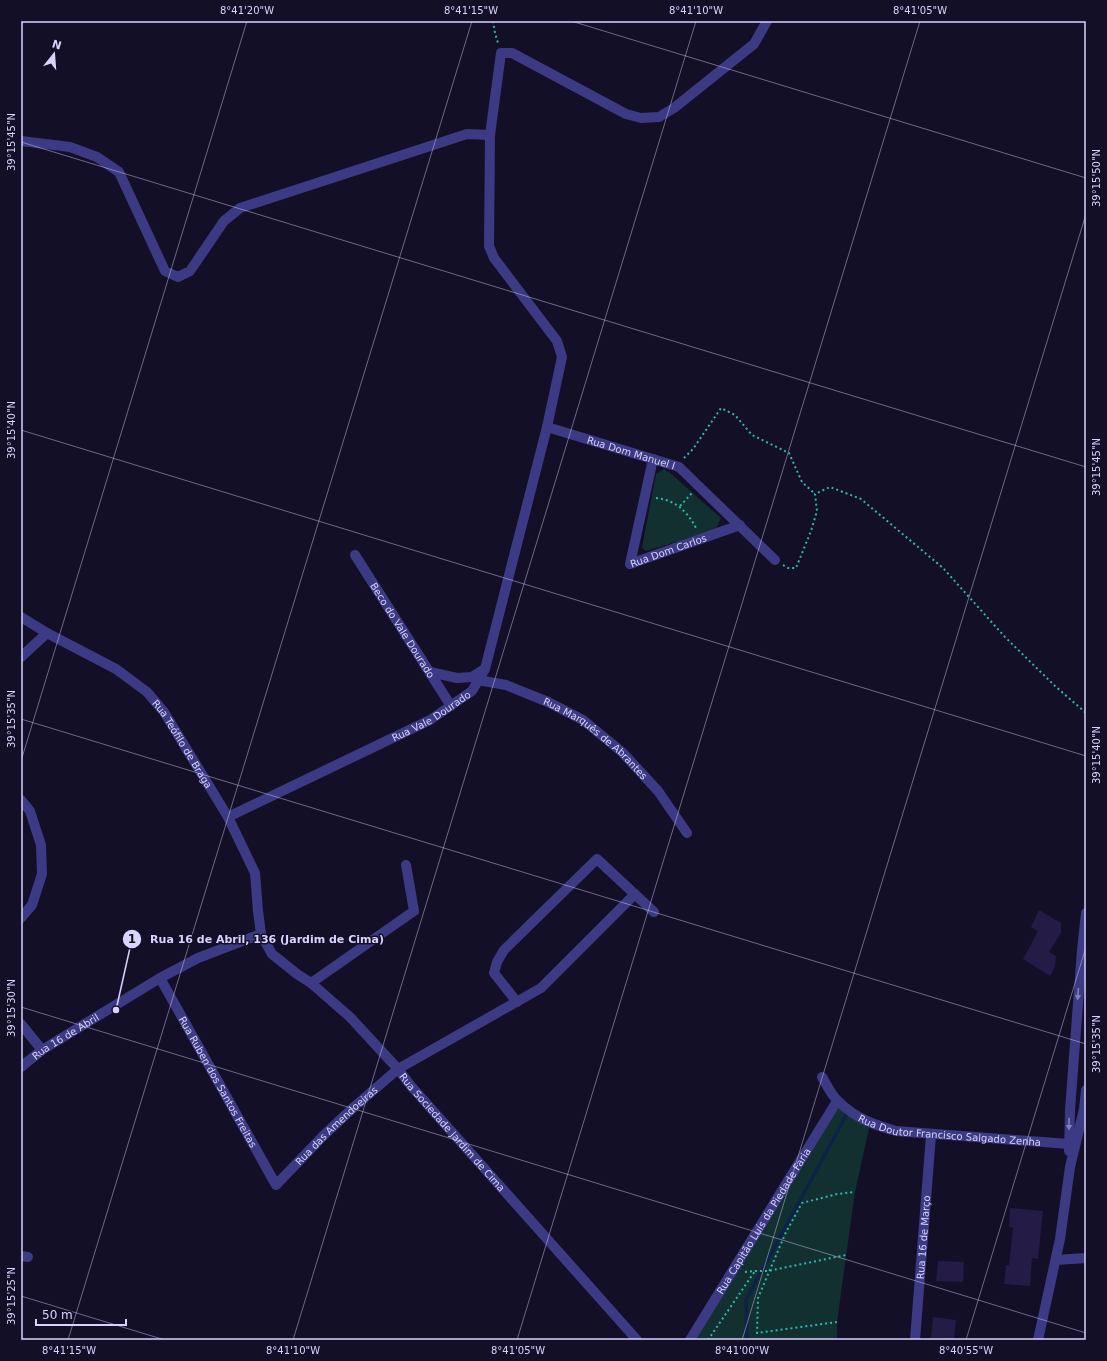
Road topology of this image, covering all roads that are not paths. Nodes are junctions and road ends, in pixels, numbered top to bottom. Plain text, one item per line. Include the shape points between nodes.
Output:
1 (767, 21) edge
2 (490, 134) junction
3 (21, 141) edge
4 (546, 427) junction
5 (653, 459) junction
6 (740, 525) junction
7 (355, 555) dead end
8 (775, 560) road end
9 (21, 618) edge
10 (47, 633) junction
11 (21, 657) edge
12 (485, 669) junction
13 (430, 672) junction
14 (478, 680) junction
15 (451, 706) junction
16 (21, 800) edge
17 (228, 817) junction
18 (688, 833) dead end
19 (406, 864) dead end
20 (635, 894) junction
21 (654, 912) dead end
22 (1086, 913) edge
23 (21, 918) edge
24 (262, 934) junction
25 (160, 978) junction
26 (311, 983) junction
27 (517, 1002) junction
28 (21, 1024) edge
29 (42, 1050) junction
30 (21, 1067) edge
31 (398, 1069) junction
32 (822, 1077) dead end
33 (1086, 1090) edge
34 (837, 1101) junction
35 (931, 1134) junction
36 (1069, 1144) junction
37 (1070, 1167) junction
38 (276, 1185) joint
39 (1086, 1258) edge
40 (1056, 1260) junction
41 (637, 1340) edge
42 (690, 1340) edge
43 (916, 1340) edge
44 (1038, 1340) edge

1 - 2 street, Rua Vale Dourado via 754,44 674,108 659,117 641,118 626,114 512,53 501,53
2 - 3 street via 467,134 240,208 224,221 190,271 178,276 165,271 119,172 97,157 70,148
2 - 4 street, Rua Vale Dourado via 489,246 494,258 557,341 562,357
4 - 5 street, Rua Dom Manuel I
4 - 12 street, Rua Vale Dourado
5 - 6 street, Rua Dom Manuel I via 679,467
5 - 6 street, Rua Dom Carlos via 630,564
6 - 8 street, Rua Dom Manuel I
7 - 13 street, Beco do Vale Dourado
9 - 10 street, Rua Teófilo de Braga
10 - 11 street
10 - 17 street, Rua Teófilo de Braga via 116,668 147,692 164,712
12 - 13 street via 472,677 457,678
12 - 14 street, Rua Vale Dourado
13 - 15 street, Beco do Vale Dourado
14 - 15 street, Rua Vale Dourado via 472,691
14 - 18 street, Rua Marquês de Abrantes via 506,685 583,720 622,752 658,791
15 - 17 street, Rua Vale Dourado via 430,720
16 - 23 street via 30,811 41,845 42,874 32,905
17 - 24 street, Rua Teófilo de Braga via 255,873
19 - 26 street via 414,911
20 - 21 street
20 - 27 street, Rua das Amendoeiras via 541,988
20 - 27 street via 597,859 504,950 497,962 494,972
22 -> 36 street
24 - 25 street, Rua 16 de Abril via 198,958
24 - 26 street, Rua Sociedade Jardim de Cima via 272,954
25 - 29 street, Rua 16 de Abril
25 - 38 street, Rua Ruben dos Santos Freitas
26 - 31 street, Rua Sociedade Jardim de Cima via 350,1017
27 - 31 street, Rua das Amendoeiras
28 - 29 street
29 - 30 street, Rua 16 de Abril
31 - 38 street, Rua das Amendoeiras via 324,1135
31 - 41 street, Rua Sociedade Jardim de Cima
32 - 34 street
33 - 37 street
34 - 35 street, Rua Doutor Francisco Salgado Zenha via 870,1124 896,1131
34 - 42 street, Rua Capitão Luís da Piedade Faria
35 - 36 street, Rua Doutor Francisco Salgado Zenha
35 - 43 street, Rua 16 de Março
36 - 37 street
37 - 40 street
39 - 40 street
40 - 44 street

